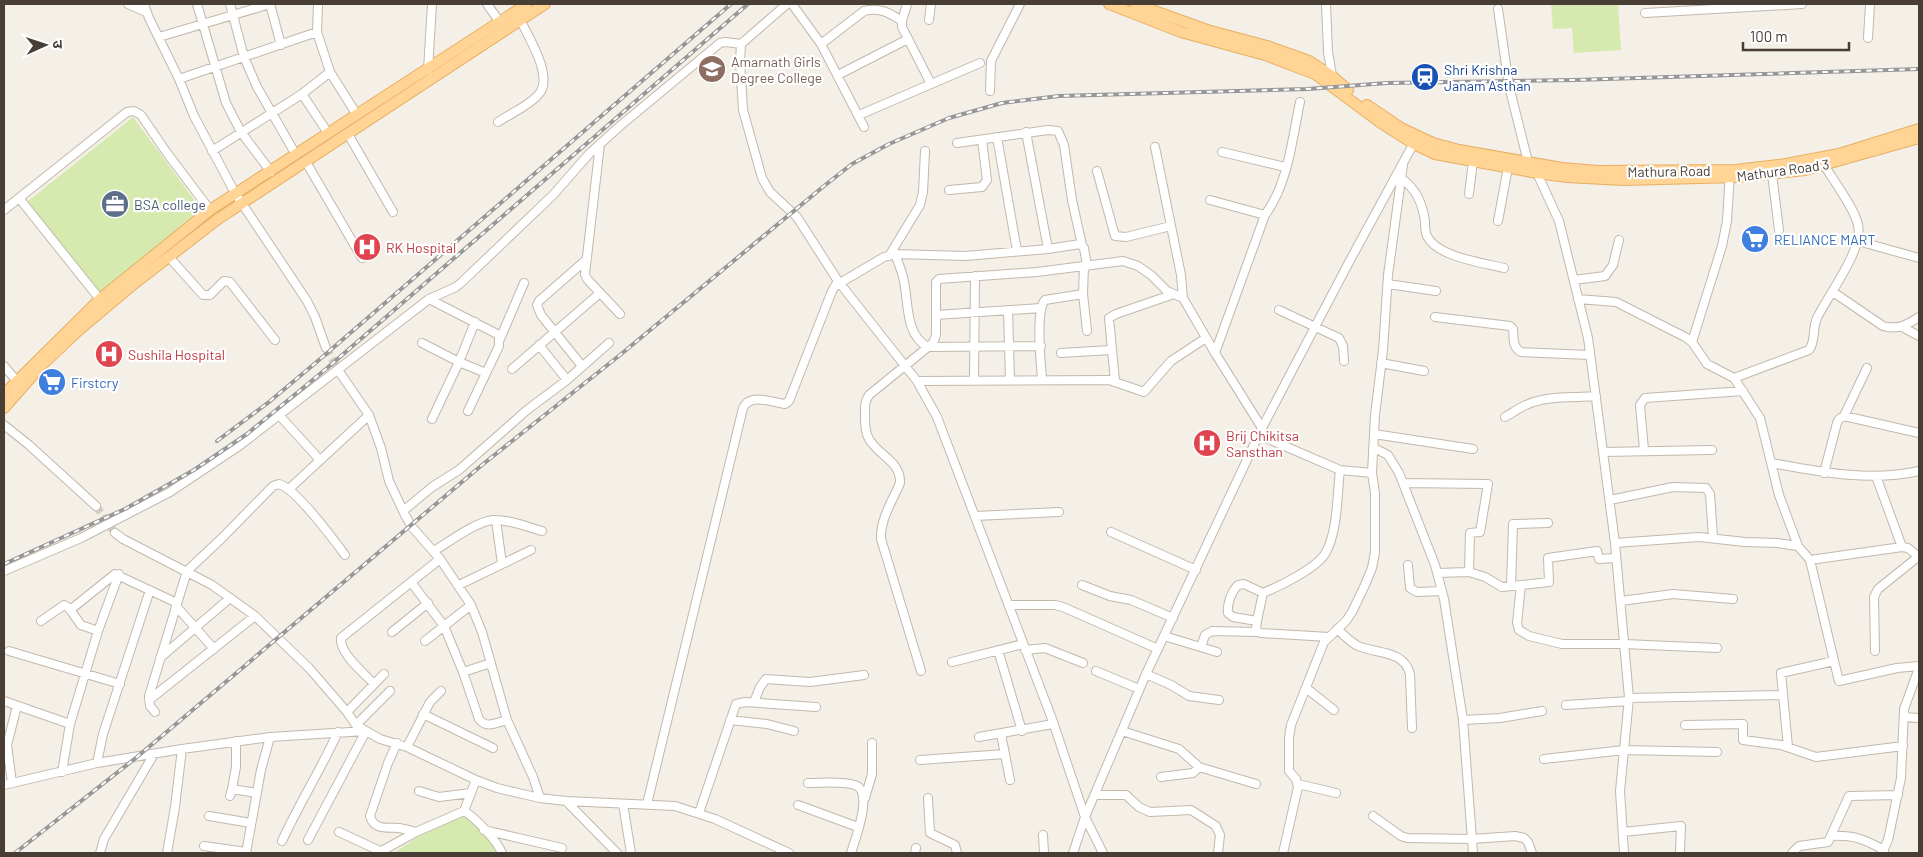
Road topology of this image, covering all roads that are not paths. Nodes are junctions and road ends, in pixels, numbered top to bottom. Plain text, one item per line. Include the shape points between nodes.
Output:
1 (128, 4) edge
2 (197, 4) edge
3 (230, 4) edge
4 (270, 4) edge
5 (318, 4) edge
6 (432, 4) edge
7 (487, 4) edge
8 (527, 4) edge
9 (545, 4) edge
10 (788, 4) edge
11 (792, 4) edge
12 (907, 4) edge
13 (930, 4) edge
14 (1020, 4) edge
15 (1109, 4) edge
16 (1136, 4) edge
17 (1326, 4) edge
18 (1792, 4) edge
19 (1802, 4) edge
20 (1870, 4) edge
21 (873, 6) edge
22 (1715, 6) edge
23 (1682, 7) edge
24 (145, 8) edge
25 (1498, 9) dead end
26 (1645, 13) dead end
27 (232, 14) junction
28 (520, 19) junction
29 (929, 20) dead end
30 (902, 21) junction
31 (499, 22) junction
32 (202, 24) junction
33 (317, 32) junction
34 (159, 37) junction
35 (1868, 38) dead end
36 (908, 39) junction
37 (741, 44) junction
38 (820, 44) junction
39 (281, 45) junction
40 (244, 57) junction
41 (980, 63) dead end
42 (216, 67) junction
43 (428, 70) junction
44 (330, 72) junction
45 (838, 75) junction
46 (1332, 76) junction
47 (179, 79) junction
48 (930, 84) junction
49 (990, 91) dead end
50 (302, 94) junction
51 (1300, 102) dead end
52 (272, 113) junction
53 (357, 115) junction
54 (859, 116) junction
55 (498, 122) dead end
56 (864, 127) dead end
57 (1919, 129) edge
58 (241, 132) junction
59 (1026, 132) junction
60 (328, 133) junction
61 (348, 134) junction
62 (997, 137) junction
63 (1919, 138) edge
64 (982, 140) junction
65 (1416, 141) junction
66 (957, 142) dead end
67 (600, 144) junction
68 (1155, 147) dead end
69 (212, 151) junction
70 (925, 151) dead end
71 (1222, 152) dead end
72 (296, 155) junction
73 (1405, 158) junction
74 (1473, 161) junction
75 (306, 162) junction
76 (1824, 165) junction
77 (1285, 167) junction
78 (1508, 167) junction
79 (1532, 169) junction
80 (1097, 171) dead end
81 (271, 172) junction
82 (1730, 174) junction
83 (1772, 174) junction
84 (1401, 178) junction
85 (949, 190) dead end
86 (235, 193) junction
87 (1469, 194) dead end
88 (19, 198) junction
89 (1210, 200) dead end
90 (241, 203) junction
91 (4, 210) edge
92 (210, 210) junction
93 (393, 212) dead end
94 (1265, 215) junction
95 (1498, 221) dead end
96 (1171, 226) junction
97 (1779, 230) dead end
98 (1618, 240) dead end
99 (1858, 241) junction
100 (1082, 245) junction
101 (1048, 249) junction
102 (1017, 251) junction
103 (892, 255) junction
104 (169, 257) junction
105 (362, 258) dead end
106 (1919, 258) edge
107 (586, 259) junction
108 (1085, 266) junction
109 (1504, 268) dead end
110 (975, 276) junction
111 (1574, 280) junction
112 (839, 282) junction
113 (524, 283) dead end
114 (1388, 284) junction
115 (1436, 291) dead end
116 (1833, 292) junction
117 (600, 293) junction
118 (1083, 294) junction
119 (1174, 294) junction
120 (429, 298) junction
121 (1183, 298) junction
122 (1578, 299) junction
123 (103, 303) junction
124 (1042, 308) junction
125 (1008, 310) junction
126 (1279, 310) dead end
127 (975, 312) junction
128 (620, 314) dead end
129 (936, 315) junction
130 (1435, 316) dead end
131 (1919, 317) edge
132 (475, 322) junction
133 (1315, 326) junction
134 (1902, 327) junction
135 (1087, 331) dead end
136 (554, 332) junction
137 (1919, 336) edge
138 (1206, 338) junction
139 (500, 339) junction
140 (275, 340) dead end
141 (1692, 342) junction
142 (422, 343) dead end
143 (609, 343) dead end
144 (539, 345) junction
145 (1041, 346) junction
146 (928, 347) junction
147 (975, 347) junction
148 (1009, 347) junction
149 (326, 348) tunnel mouth
150 (1111, 350) junction
151 (1061, 353) dead end
152 (1214, 353) junction
153 (1590, 355) junction
154 (1344, 361) dead end
155 (459, 362) junction
156 (1381, 363) junction
157 (4, 366) edge
158 (582, 366) junction
159 (906, 366) junction
160 (1867, 368) dead end
161 (512, 369) dead end
162 (1424, 371) dead end
163 (340, 373) tunnel mouth
164 (486, 373) junction
165 (1734, 378) junction
166 (1042, 379) junction
167 (16, 380) junction
168 (567, 380) junction
169 (974, 380) junction
170 (1010, 380) junction
171 (918, 381) junction
172 (1115, 382) junction
173 (1743, 391) junction
174 (4, 394) edge
175 (1596, 396) junction
176 (4, 408) edge
177 (468, 411) dead end
178 (279, 415) junction
179 (369, 415) junction
180 (1844, 416) junction
181 (1505, 417) dead end
182 (432, 419) dead end
183 (4, 425) edge
184 (1260, 431) junction
185 (1919, 433) edge
186 (1374, 434) junction
187 (1374, 448) junction
188 (1473, 449) dead end
189 (1644, 450) junction
190 (1712, 450) dead end
191 (1603, 452) junction
192 (320, 460) junction
193 (1772, 464) junction
194 (1340, 470) junction
195 (1919, 471) edge
196 (1372, 473) junction
197 (1824, 473) junction
198 (1876, 476) junction
199 (1403, 483) junction
200 (289, 489) junction
201 (1610, 500) junction
202 (96, 506) tunnel mouth
203 (403, 511) junction
204 (1060, 512) dead end
205 (975, 516) junction
206 (496, 520) junction
207 (1548, 523) dead end
208 (542, 531) dead end
209 (1111, 532) dead end
210 (114, 533) tunnel mouth
211 (1713, 537) junction
212 (1616, 543) junction
213 (1798, 546) junction
214 (1902, 547) junction
215 (531, 550) dead end
216 (434, 551) junction
217 (345, 555) dead end
218 (1919, 556) edge
219 (1613, 558) dead end
220 (440, 559) junction
221 (1810, 560) junction
222 (502, 564) junction
223 (1408, 565) dead end
224 (4, 570) edge
225 (1196, 570) junction
226 (187, 571) junction
227 (1469, 572) junction
228 (1437, 573) junction
229 (119, 574) junction
230 (410, 582) junction
231 (459, 585) junction
232 (1082, 585) dead end
233 (1521, 585) junction
234 (1511, 586) junction
235 (150, 590) junction
236 (1442, 592) junction
237 (1263, 593) junction
238 (230, 598) junction
239 (1733, 599) dead end
240 (1621, 601) junction
241 (428, 603) junction
242 (176, 604) junction
243 (471, 605) junction
244 (1009, 605) junction
245 (70, 610) junction
246 (255, 616) junction
247 (1173, 618) junction
248 (41, 621) dead end
249 (1256, 621) junction
250 (444, 626) junction
251 (195, 628) junction
252 (1337, 629) junction
253 (98, 631) junction
254 (392, 632) dead end
255 (1258, 632) junction
256 (1164, 636) junction
257 (1329, 637) junction
258 (425, 641) dead end
259 (1624, 644) junction
260 (1024, 647) junction
261 (1201, 647) junction
262 (1717, 648) dead end
263 (214, 649) junction
264 (1158, 649) junction
265 (998, 650) junction
266 (9, 651) dead end
267 (1875, 651) dead end
268 (1217, 652) dead end
269 (160, 658) junction
270 (1834, 661) junction
271 (952, 662) dead end
272 (491, 663) junction
273 (1083, 663) dead end
274 (1919, 667) edge
275 (1096, 670) dead end
276 (921, 671) dead end
277 (463, 672) junction
278 (85, 673) junction
279 (384, 674) dead end
280 (1146, 674) junction
281 (864, 675) dead end
282 (120, 684) junction
283 (374, 684) junction
284 (1306, 688) junction
285 (1139, 689) junction
286 (441, 690) dead end
287 (390, 691) dead end
288 (1782, 695) junction
289 (149, 700) junction
290 (1219, 700) dead end
291 (1629, 700) junction
292 (4, 701) edge
293 (754, 702) junction
294 (1566, 705) dead end
295 (18, 706) junction
296 (816, 708) dead end
297 (1334, 710) dead end
298 (1542, 711) dead end
299 (156, 712) dead end
300 (347, 712) junction
301 (423, 714) junction
302 (1904, 717) junction
303 (1919, 718) edge
304 (507, 720) junction
305 (730, 720) junction
306 (1463, 720) junction
307 (70, 724) junction
308 (1053, 724) junction
309 (356, 725) junction
310 (1685, 725) dead end
311 (1412, 728) dead end
312 (366, 731) junction
313 (794, 731) dead end
314 (1022, 731) junction
315 (1122, 731) junction
316 (338, 732) junction
317 (1001, 734) junction
318 (270, 737) junction
319 (979, 737) dead end
320 (236, 741) junction
321 (398, 743) junction
322 (872, 743) dead end
323 (5, 744) edge
324 (1903, 746) junction
325 (407, 747) junction
326 (1788, 747) junction
327 (493, 748) dead end
328 (182, 749) junction
329 (1624, 750) junction
330 (1717, 752) dead end
331 (154, 754) junction
332 (1005, 754) junction
333 (1544, 759) dead end
334 (920, 760) dead end
335 (97, 763) junction
336 (1199, 767) junction
337 (62, 772) junction
338 (1161, 777) dead end
339 (476, 780) junction
340 (1010, 780) dead end
341 (808, 783) dead end
342 (8, 784) edge
343 (1256, 784) dead end
344 (1298, 784) junction
345 (419, 791) dead end
346 (257, 793) junction
347 (471, 793) junction
348 (1336, 793) dead end
349 (1095, 795) junction
350 (1898, 795) junction
351 (540, 798) junction
352 (928, 798) dead end
353 (864, 800) junction
354 (566, 801) junction
355 (623, 804) junction
356 (647, 804) junction
357 (798, 805) dead end
358 (464, 811) junction
359 (698, 813) junction
360 (209, 816) dead end
361 (1373, 816) dead end
362 (1085, 817) junction
363 (251, 823) junction
364 (858, 827) junction
365 (484, 830) junction
366 (339, 832) dead end
367 (416, 832) junction
368 (1622, 832) junction
369 (1043, 835) dead end
370 (1831, 836) junction
371 (1472, 839) junction
372 (308, 840) dead end
373 (282, 841) dead end
374 (204, 846) dead end
375 (562, 848) dead end
376 (1883, 851) edge
377 (379, 852) edge
378 (1219, 852) edge
379 (100, 853) edge
380 (167, 853) edge
381 (246, 853) edge
382 (502, 853) edge
383 (617, 853) edge
384 (631, 853) edge
385 (789, 853) edge
386 (851, 853) edge
387 (957, 853) edge
388 (1044, 853) edge
389 (1073, 853) edge
390 (1103, 853) edge
391 (1283, 853) edge
392 (1473, 853) edge
393 (1532, 853) edge
394 (1624, 853) edge
395 (1680, 853) edge
396 (1792, 853) edge

1 - 24 street
2 - 32 street
3 - 27 street
4 - 27 street
4 - 39 street
5 - 33 street
6 - 43 street
7 - 31 street
8 - 31 main road
9 - 28 main road
10 - 37 street
11 - 38 street
12 - 30 street
13 - 29 street
14 - 49 street via 991,62
15 - 65 main road via 1181,32 1265,55 1315,74 1381,124
16 - 46 main road via 1309,61
17 - 46 street
18 - 19 street
18 - 22 street
20 - 35 street
21 - 30 street
21 - 38 street
22 - 23 street
23 - 26 street
24 - 34 street
25 - 79 street via 1509,86
27 - 32 street
27 - 40 street
28 - 55 street via 541,62 544,84 538,95
28 - 61 main road
30 - 36 street
31 - 43 main road
32 - 34 street
32 - 42 street
33 - 39 street
33 - 44 street
34 - 47 street
36 - 45 street
36 - 48 street
37 - 67 street via 720,43
37 - 112 street via 743,110 762,178 770,192 797,217
38 - 45 street
39 - 40 street
40 - 42 street
40 - 52 street
41 - 48 street
42 - 47 street
42 - 58 street via 226,103
43 - 53 main road
44 - 50 street
44 - 53 street
45 - 54 street
46 - 65 main road
47 - 69 street
48 - 54 street
50 - 52 street
50 - 60 street
51 - 77 street
52 - 58 street
52 - 72 street
53 - 60 main road
54 - 56 street
57 - 82 main road, Mathura Road via 1839,154
58 - 69 street
58 - 81 street
59 - 62 street
59 - 100 street via 1054,130 1061,136
59 - 101 street
60 - 72 main road
61 - 75 main road
61 - 93 street
62 - 64 street
62 - 102 street
63 - 76 main road, Mathura Road 3
64 - 66 street
64 - 85 street via 986,184
65 - 73 street
65 - 74 main road, Mathura Road 3 via 1435,154
65 - 79 main road
67 - 107 street
67 - 120 street via 553,195 462,282
68 - 96 street
69 - 86 street
70 - 103 street via 920,205
71 - 77 street
72 - 81 main road
73 - 84 street
73 - 133 street
74 - 78 main road, Mathura Road 3
74 - 87 street
75 - 90 main road
75 - 105 street
76 - 83 main road, Mathura Road 3
76 - 99 street via 1856,219
77 - 94 street via 1280,187
78 - 79 main road, Mathura Road 3
78 - 95 street
79 - 82 main road, Mathura Road 3 via 1567,177 1623,180
79 - 111 street via 1559,221
80 - 96 street via 1115,236 1126,237
81 - 86 main road
82 - 83 main road, Mathura Road 3
82 - 141 street via 1728,221
83 - 97 street
84 - 109 street via 1416,192 1427,236 1432,242 1449,253
84 - 114 street
86 - 90 street
86 - 92 main road
88 - 91 street
88 - 92 street via 127,112 134,111 141,115
88 - 123 street
89 - 94 street
90 - 104 main road
90 - 149 street via 307,301
92 - 123 main road
94 - 152 street
96 - 121 street
98 - 111 street via 1612,265 1605,276
99 - 106 street
99 - 116 street
100 - 101 street
100 - 108 street
101 - 102 street
102 - 103 street via 965,256
103 - 112 street
103 - 146 street via 904,277 915,335
104 - 123 main road
104 - 140 street via 203,295 210,295 224,282 230,282
107 - 117 street via 587,279
107 - 136 street via 537,305 540,315
108 - 110 street
108 - 118 street
108 - 119 street via 1130,262
110 - 127 street
110 - 129 street via 939,279 936,282
111 - 122 street
112 - 159 street
112 - 356 street via 832,291 789,401 785,404 749,400 743,408
113 - 139 street
114 - 115 street
114 - 156 street
116 - 134 street via 1883,326
116 - 165 street via 1816,319 1809,350
117 - 128 street
117 - 136 street
118 - 124 street via 1045,300
118 - 135 street
119 - 121 street
119 - 150 street via 1112,316 1108,321
120 - 132 street
120 - 178 street
121 - 138 street
122 - 141 street via 1616,302
122 - 153 street
123 - 167 main road
123 - 176 main road
124 - 125 street
124 - 145 street
125 - 127 street
125 - 148 street
126 - 133 street
127 - 129 street
127 - 147 street
129 - 146 street via 936,335
130 - 153 street via 1510,326 1514,345 1521,352
131 - 134 street
132 - 139 street via 496,332
132 - 155 street
133 - 154 street via 1339,338
133 - 184 street
134 - 137 street
136 - 144 street
136 - 158 street
138 - 152 street
138 - 172 street via 1171,361 1144,392
139 - 164 street
141 - 165 street via 1707,364
142 - 155 street
143 - 158 street
144 - 161 street
144 - 168 street
145 - 148 street
145 - 166 street
146 - 147 street
146 - 159 street
147 - 148 street
147 - 169 street
148 - 170 street
150 - 151 street
150 - 172 street
152 - 184 street
153 - 175 street
155 - 164 street
155 - 182 street
156 - 162 street
156 - 186 street
157 - 167 street
158 - 168 street
159 - 171 street
159 - 276 street via 866,400 866,429 873,445 895,465 900,476 884,520 881,539
160 - 180 street
163 - 179 street
164 - 177 street
165 - 173 street
166 - 170 street
166 - 172 street
167 - 174 main road
168 - 203 street via 527,410 459,470
169 - 170 street
169 - 171 street
171 - 205 street via 937,417
173 - 189 street via 1645,398 1640,405
173 - 193 street via 1760,418
175 - 181 street via 1546,399 1526,405
175 - 191 street
178 - 192 street
178 - 224 street via 239,446 162,496 81,538
179 - 192 street
179 - 203 street via 389,481
180 - 185 street
180 - 197 street via 1837,423
183 - 202 street
184 - 194 street
184 - 225 street
186 - 187 street
186 - 188 street
187 - 196 street
187 - 199 street via 1388,455
189 - 190 street
189 - 191 street
191 - 201 street
192 - 200 street
193 - 197 street
193 - 213 street via 1779,495
194 - 196 street
194 - 237 street via 1333,528 1324,556 1313,566
195 - 198 street
196 - 252 street via 1376,539 1372,568 1352,612
197 - 198 street
198 - 214 street
199 - 227 street via 1488,484 1480,532 1470,533
199 - 228 street
200 - 217 street
200 - 226 street via 280,484 273,486
201 - 211 street via 1673,487 1706,488 1710,494
201 - 212 street
203 - 216 street via 412,527
204 - 205 street
205 - 244 street
206 - 208 street
206 - 216 street via 484,522
206 - 222 street
207 - 234 street via 1513,524
209 - 225 street
210 - 226 street
211 - 212 street
211 - 213 street
212 - 240 street
213 - 221 street
214 - 218 street
214 - 221 street
215 - 222 street
216 - 220 street
218 - 267 street via 1878,589 1874,597
219 - 233 street via 1599,559 1597,551 1548,558 1549,582
220 - 230 street
220 - 231 street
221 - 270 street
222 - 231 street
223 - 236 street via 1410,588 1417,592
225 - 247 street
226 - 238 street
226 - 242 street
227 - 228 street
227 - 234 street via 1502,587
228 - 236 street
229 - 235 street
229 - 245 street via 111,575
229 - 253 street
230 - 241 street
230 - 283 street via 341,638 343,651
231 - 243 street
232 - 247 street via 1131,600
233 - 234 street
233 - 259 street via 1517,623 1523,633 1562,644
235 - 242 street
235 - 282 street
236 - 306 street
237 - 249 street
237 - 249 street via 1244,584 1238,585 1227,608 1233,617
238 - 246 street
238 - 251 street
239 - 240 street via 1673,594
240 - 259 street
241 - 250 street
241 - 254 street
242 - 251 street
242 - 269 street
243 - 250 street
243 - 272 street
244 - 260 street
244 - 264 street via 1062,607
245 - 248 street via 64,605
245 - 253 street via 80,624
246 - 263 street
246 - 300 street via 309,668
247 - 256 street
249 - 255 street
250 - 258 street
250 - 277 street
251 - 263 street
251 - 269 street
252 - 257 street
252 - 311 street via 1356,645 1393,655 1408,666
253 - 278 street
255 - 257 street
255 - 261 street via 1212,631 1205,635
256 - 261 street
256 - 264 street
257 - 284 street via 1324,642
259 - 262 street
259 - 291 street
260 - 265 street
260 - 273 street via 1045,648
260 - 308 street
261 - 268 street
263 - 289 street
264 - 280 street
265 - 271 street
265 - 314 street
266 - 278 street
269 - 289 street
270 - 274 street via 1839,681 1897,668
270 - 288 street via 1781,672
272 - 277 street
272 - 304 street
274 - 302 street
275 - 285 street
277 - 304 street via 481,723 488,725
278 - 282 street
278 - 307 street
279 - 283 street
280 - 285 street
280 - 290 street via 1189,696
281 - 293 street via 810,682 766,680
282 - 335 street
283 - 300 street
284 - 297 street
284 - 344 street via 1289,732 1289,771
285 - 315 street
286 - 301 street
287 - 309 street
288 - 291 street
288 - 326 street
289 - 299 street
291 - 294 street
291 - 329 street
292 - 295 street
293 - 296 street
293 - 305 street via 736,704
295 - 307 street
295 - 323 street
298 - 306 street
300 - 309 street
301 - 325 street
301 - 327 street
302 - 303 street
302 - 324 street
304 - 351 street
305 - 313 street
305 - 359 street
306 - 371 street
307 - 337 street
308 - 314 street
308 - 362 street
309 - 312 street
310 - 326 street via 1743,724 1743,740
312 - 316 street
312 - 321 street via 380,739
312 - 372 street
314 - 317 street
315 - 336 street via 1179,749
315 - 349 street
316 - 318 street
316 - 373 street
317 - 319 street
317 - 332 street
318 - 320 street
318 - 346 street
320 - 328 street
320 - 346 street via 231,793
321 - 325 street
321 - 367 street via 370,816 383,828
322 - 353 street via 871,780
323 - 342 street
324 - 326 street via 1816,758
324 - 350 street
325 - 339 street
328 - 331 street
328 - 380 street
329 - 330 street
329 - 333 street
329 - 368 street via 1620,791
331 - 335 street
331 - 379 street via 104,839
332 - 334 street
332 - 340 street
335 - 337 street
336 - 338 street via 1193,773
336 - 343 street
337 - 342 street
339 - 347 street
339 - 351 street
341 - 353 street via 856,785
344 - 348 street
344 - 391 street
345 - 347 street via 439,797
346 - 363 street
347 - 358 street
349 - 362 street
349 - 378 street via 1126,796 1150,812 1191,810 1216,826 1220,835
350 - 370 street via 1849,796
350 - 376 street
351 - 354 street
352 - 387 street via 930,833 955,845
353 - 364 street
354 - 355 street
354 - 383 street
355 - 356 street
355 - 384 street
356 - 359 street via 675,806
357 - 364 street
358 - 365 street
358 - 367 street
359 - 385 street
360 - 363 street
361 - 371 street via 1407,838
362 - 389 street
362 - 390 street
363 - 381 street
364 - 386 street
365 - 375 street
365 - 382 street
366 - 377 street
367 - 377 street
368 - 394 street
368 - 395 street via 1680,826
369 - 388 street
370 - 376 street via 1856,837
370 - 396 street via 1828,842 1798,846
371 - 392 street
371 - 393 street via 1524,838
374 - 381 street

